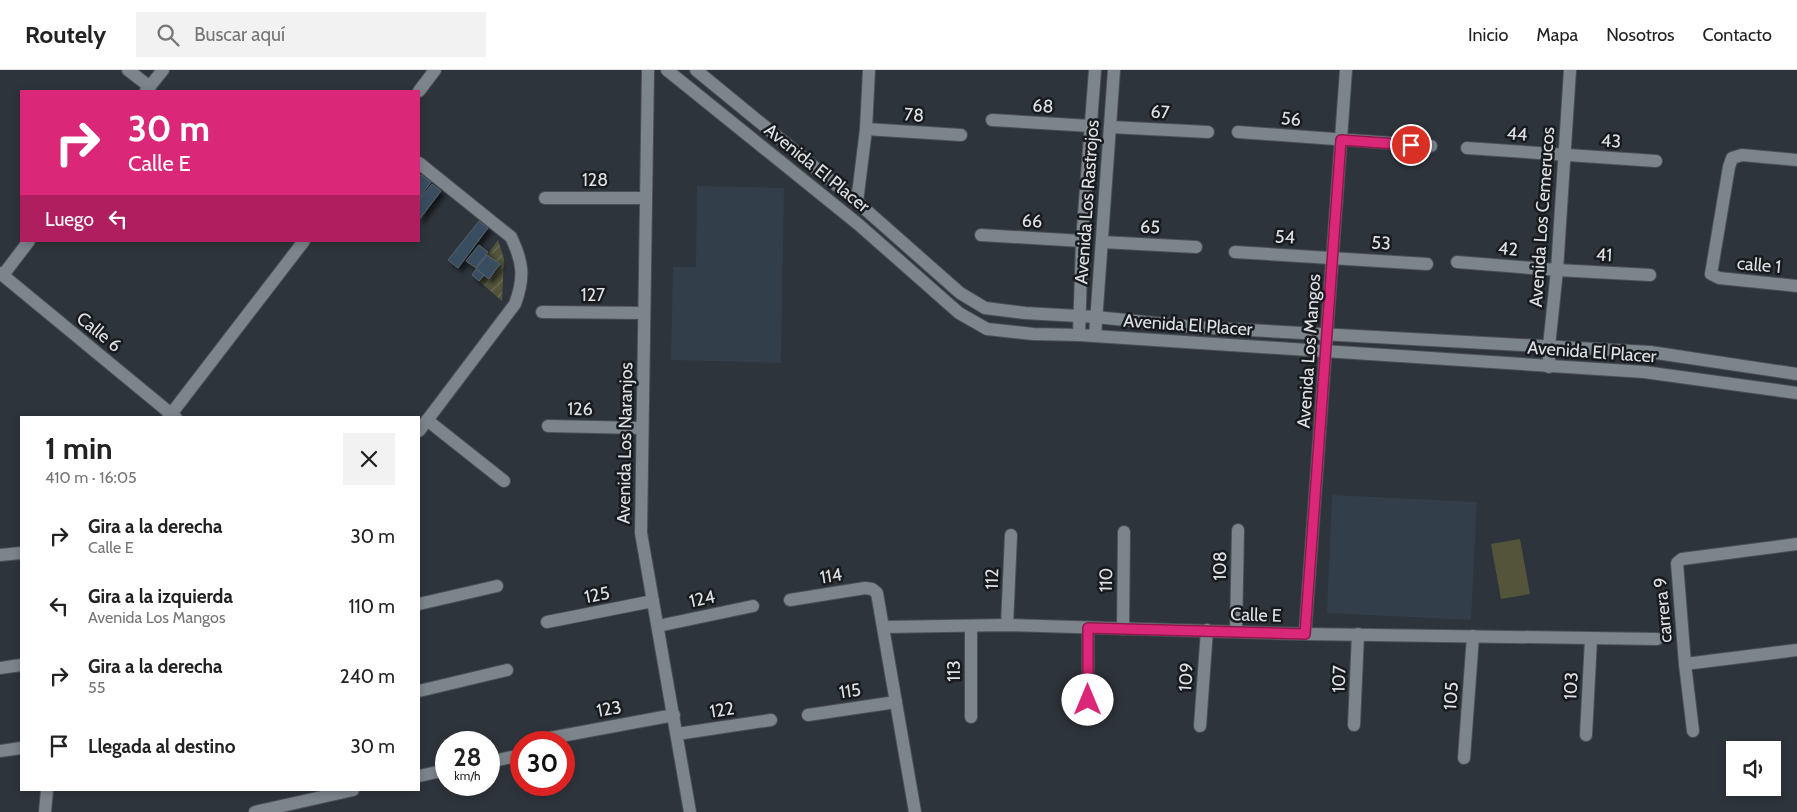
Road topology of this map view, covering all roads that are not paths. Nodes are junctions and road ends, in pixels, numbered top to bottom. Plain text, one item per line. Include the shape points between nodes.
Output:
1 (128, 70) edge
2 (163, 70) edge
3 (435, 70) edge
4 (648, 70) edge
5 (667, 70) edge
6 (696, 70) edge
7 (869, 70) edge
8 (1095, 70) edge
9 (1114, 70) edge
10 (1346, 70) edge
11 (1570, 70) edge
12 (148, 89) edge
13 (420, 90) edge
14 (992, 120) dead end
15 (1090, 126) junction
16 (1110, 127) junction
17 (866, 129) junction
18 (1208, 132) dead end
19 (1238, 132) dead end
20 (960, 135) dead end
21 (1341, 140) junction
22 (1431, 146) dead end
23 (1467, 148) dead end
24 (1565, 154) junction
25 (1797, 160) edge
26 (1656, 161) dead end
27 (420, 164) edge
28 (545, 198) dead end
29 (646, 198) junction
30 (857, 202) junction
31 (981, 235) dead end
32 (1082, 241) junction
33 (28, 242) edge
34 (303, 242) edge
35 (1102, 242) junction
36 (1196, 247) dead end
37 (1235, 252) dead end
38 (1333, 257) junction
39 (1456, 262) dead end
40 (1427, 264) dead end
41 (1557, 270) junction
42 (1, 275) edge
43 (1650, 275) dead end
44 (1797, 286) edge
45 (542, 312) dead end
46 (644, 313) junction
47 (1079, 316) junction
48 (1096, 316) junction
49 (1328, 333) junction
50 (1079, 335) junction
51 (1095, 336) junction
52 (1549, 346) junction
53 (1327, 352) junction
54 (1549, 367) junction
55 (1797, 374) edge
56 (1797, 393) edge
57 (172, 416) edge
58 (427, 420) junction
59 (548, 426) dead end
60 (642, 428) junction
61 (420, 430) edge
62 (504, 481) dead end
63 (1238, 530) dead end
64 (1124, 532) dead end
65 (1011, 535) dead end
66 (1797, 544) edge
67 (20, 553) edge
68 (0, 555) edge
69 (497, 586) dead end
70 (790, 600) dead end
71 (653, 601) junction
72 (420, 604) edge
73 (753, 606) dead end
74 (547, 622) dead end
75 (1007, 625) junction
76 (658, 626) junction
77 (971, 626) junction
78 (884, 627) junction
79 (1088, 628) junction
80 (1123, 629) junction
81 (1208, 630) junction
82 (1236, 632) junction
83 (1305, 634) junction
84 (1358, 634) junction
85 (1473, 636) junction
86 (1591, 638) junction
87 (1657, 639) dead end
88 (1797, 650) edge
89 (1686, 664) junction
90 (20, 665) edge
91 (0, 668) edge
92 (507, 670) dead end
93 (420, 691) edge
94 (896, 702) junction
95 (808, 715) dead end
96 (674, 716) junction
97 (971, 717) dead end
98 (1088, 718) dead end
99 (771, 720) dead end
100 (1354, 725) dead end
101 (1200, 726) dead end
102 (1694, 732) dead end
103 (575, 734) edge
104 (677, 734) junction
105 (1586, 735) dead end
106 (20, 748) edge
107 (0, 751) edge
108 (1464, 758) dead end
109 (435, 772) edge
110 (420, 776) edge
111 (47, 791) edge
112 (343, 791) edge
113 (303, 795) edge
114 (45, 812) edge
115 (254, 812) edge
116 (690, 812) edge
117 (915, 812) edge

1 - 12 street
2 - 12 street
3 - 13 street
4 - 29 street, Avenida Los Naranjos
5 - 50 street, Avenida El Placer via 858,224 959,313 987,329
6 - 30 street, Avenida El Placer
7 - 17 street
8 - 15 street, Avenida Los Rastrojos
9 - 16 street, Avenida Los Rastrojos
10 - 21 street, Avenida Los Mangos
11 - 24 street, Avenida Los Cemerucos
14 - 15 street, 68
15 - 32 street, Avenida Los Rastrojos
16 - 18 street, 67
16 - 35 street, Avenida Los Rastrojos
17 - 20 street, 78
17 - 30 street
19 - 21 street, 56
21 - 22 street, 56
21 - 38 street, Avenida Los Mangos
23 - 24 street, 44
24 - 26 street, 43
24 - 41 street, Avenida Los Cemerucos
25 - 44 street, calle 1 via 1742,155 1732,158 1711,274 1719,278
27 - 58 street via 510,237 517,249 522,277 515,304
28 - 29 street, 128
29 - 46 street, Avenida Los Naranjos
30 - 47 street, Avenida El Placer via 960,293 985,308
31 - 32 street, 66
32 - 47 street, Avenida Los Rastrojos
33 - 42 street
34 - 57 street
35 - 36 street, 65
35 - 48 street, Avenida Los Rastrojos
37 - 38 street, 54
38 - 40 street, 53
38 - 49 street, Avenida Los Mangos
39 - 41 street, 42
41 - 43 street, 41
41 - 52 street, Avenida Los Cemerucos
42 - 57 street, Calle 6
45 - 46 street, 127
46 - 60 street, Avenida Los Naranjos
47 - 48 street, Avenida El Placer
47 - 50 street, Avenida Los Rastrojos
48 - 49 street, Avenida El Placer via 1194,327
48 - 51 street, Avenida Los Rastrojos
49 - 52 street, Avenida El Placer
49 - 53 street, Avenida Los Mangos
50 - 51 street, Avenida El Placer
51 - 53 street, Avenida El Placer
52 - 54 street, Avenida Los Cemerucos
52 - 55 street, Avenida El Placer via 1650,352
53 - 54 street, Avenida El Placer
53 - 83 street, Avenida Los Mangos
54 - 56 street, Avenida El Placer via 1644,372
58 - 61 street
58 - 62 street
59 - 60 street, 126
60 - 71 street, Avenida Los Naranjos via 641,533
63 - 82 street, 108
64 - 80 street, 110
65 - 75 street, 112
66 - 89 street, carrera 9 via 1682,559 1677,563
67 - 68 street
69 - 72 street
70 - 78 street, 114 via 872,589 878,593
71 - 74 street, 125
71 - 76 street, Avenida Los Naranjos
73 - 76 street, 124
75 - 77 street, Calle E
75 - 79 street, Calle E
76 - 96 street, Avenida Los Naranjos
77 - 78 street, Calle E
77 - 97 street, 113
78 - 94 street
79 - 80 street, Calle E
79 - 98 street
80 - 81 street, Calle E
81 - 82 street, Calle E
81 - 101 street, 109
82 - 83 street, Calle E
83 - 84 street, Calle E
84 - 85 street, Calle E
84 - 100 street, 107
85 - 86 street, Calle E
85 - 108 street, 105
86 - 87 street, Calle E
86 - 105 street, 103
88 - 89 street, carrera 9
89 - 102 street
90 - 91 street
92 - 93 street
94 - 95 street, 115
94 - 117 street
96 - 103 street, 123
96 - 104 street, Avenida Los Naranjos
99 - 104 street, 122
104 - 116 street, Avenida Los Naranjos
106 - 107 street
109 - 110 street
111 - 114 street
112 - 113 street
113 - 115 street

